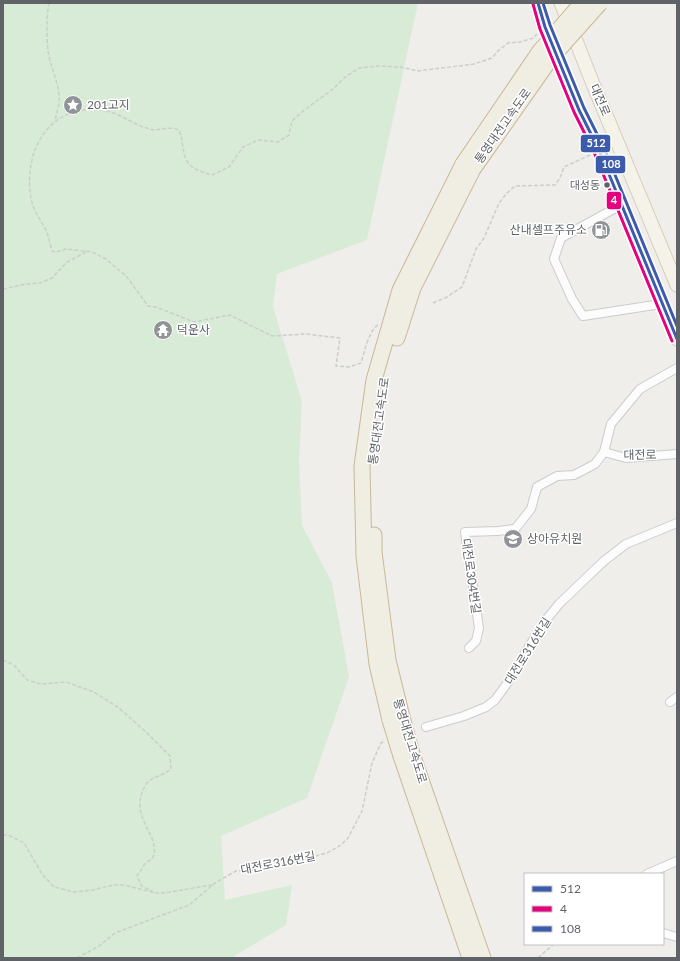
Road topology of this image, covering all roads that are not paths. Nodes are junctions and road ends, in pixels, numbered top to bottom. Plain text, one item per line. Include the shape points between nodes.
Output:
1 (538, 3) edge
2 (561, 3) edge
3 (582, 3) edge
4 (600, 3) edge
5 (468, 166) junction
6 (621, 205) junction
7 (677, 285) edge
8 (661, 304) junction
9 (677, 339) edge
10 (677, 368) edge
11 (604, 452) junction
12 (677, 454) edge
13 (677, 523) edge
14 (469, 648) dead end
15 (426, 727) dead end
16 (406, 755) junction
17 (677, 861) edge
18 (649, 873) edge
19 (664, 933) edge
20 (677, 937) edge
21 (470, 958) edge
22 (483, 958) edge

1 - 6 main road, 대전로 via 545,27 579,110 599,150
2 - 7 main road, 대전로
3 - 5 highway, 통영대전고속도로, bridge via 540,51
4 - 5 highway, 통영대전고속도로, bridge via 551,58
5 - 16 highway, 통영대전고속도로, bridge via 413,288 384,376 372,462 375,560 396,719
6 - 8 main road, 대전로
6 - 8 street via 561,238 554,259 572,299 583,316
8 - 9 main road, 대전로
10 - 11 street, 대전로304번길 via 640,389 611,424
11 - 12 street, 대전로 via 626,458
11 - 14 street, 대전로304번길 via 595,464 574,475 557,476 537,487 531,509 515,529 465,532 478,628 476,641
13 - 15 street, 대전로316번길 via 626,544 604,561 559,604 542,625 495,700 486,707 464,716
16 - 21 highway, 통영대전고속도로
16 - 22 highway, 통영대전고속도로
17 - 18 street
19 - 20 street

